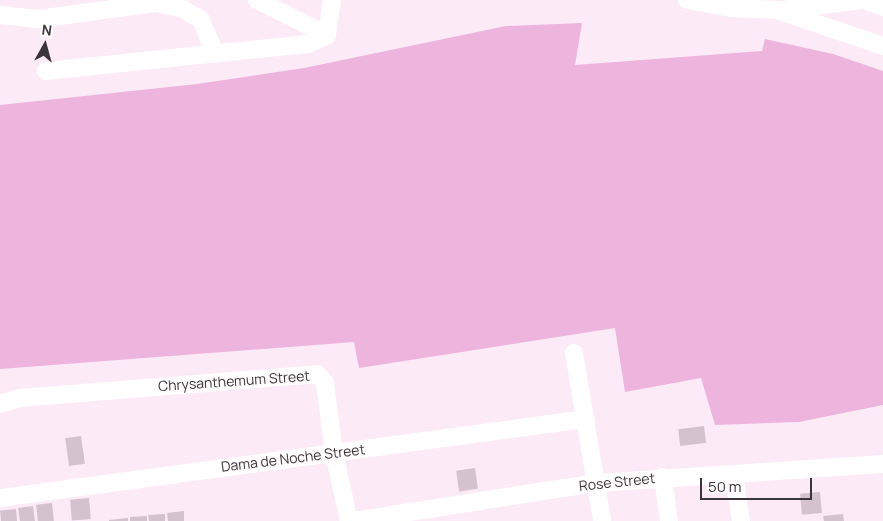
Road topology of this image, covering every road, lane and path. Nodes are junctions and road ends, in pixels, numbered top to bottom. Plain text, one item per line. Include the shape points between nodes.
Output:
1 (257, 0) edge
2 (332, 0) edge
3 (688, 0) edge
4 (864, 0) edge
5 (815, 3) edge
6 (733, 4) edge
7 (883, 7) edge
8 (777, 10) junction
9 (0, 15) edge
10 (327, 35) junction
11 (883, 46) edge
12 (215, 53) junction
13 (46, 71) dead end
14 (574, 353) dead end
15 (0, 404) edge
16 (586, 418) junction
17 (334, 453) junction
18 (883, 464) edge
19 (734, 476) junction
20 (663, 477) junction
21 (597, 484) junction
22 (0, 498) edge
23 (349, 521) edge
24 (353, 521) edge
25 (602, 521) edge
26 (669, 521) edge
27 (741, 521) edge

1 - 10 street
2 - 10 street
3 - 6 street
4 - 5 street
4 - 7 street
5 - 8 street
6 - 8 street
8 - 11 street
9 - 12 street via 38,19 156,3 183,9 201,20
10 - 12 street via 308,44
12 - 13 street
14 - 16 street
15 - 17 street, Chrysanthemum Street via 20,398 312,374 323,378 325,383
16 - 17 street, Dama de Noche Street
16 - 21 street
17 - 22 street, Dama de Noche Street
17 - 23 street, Chrysanthemum Street
18 - 19 street, Rose Street
19 - 20 street, Rose Street
19 - 27 street
20 - 21 street, Rose Street
20 - 26 street
21 - 24 street, Rose Street
21 - 25 street

